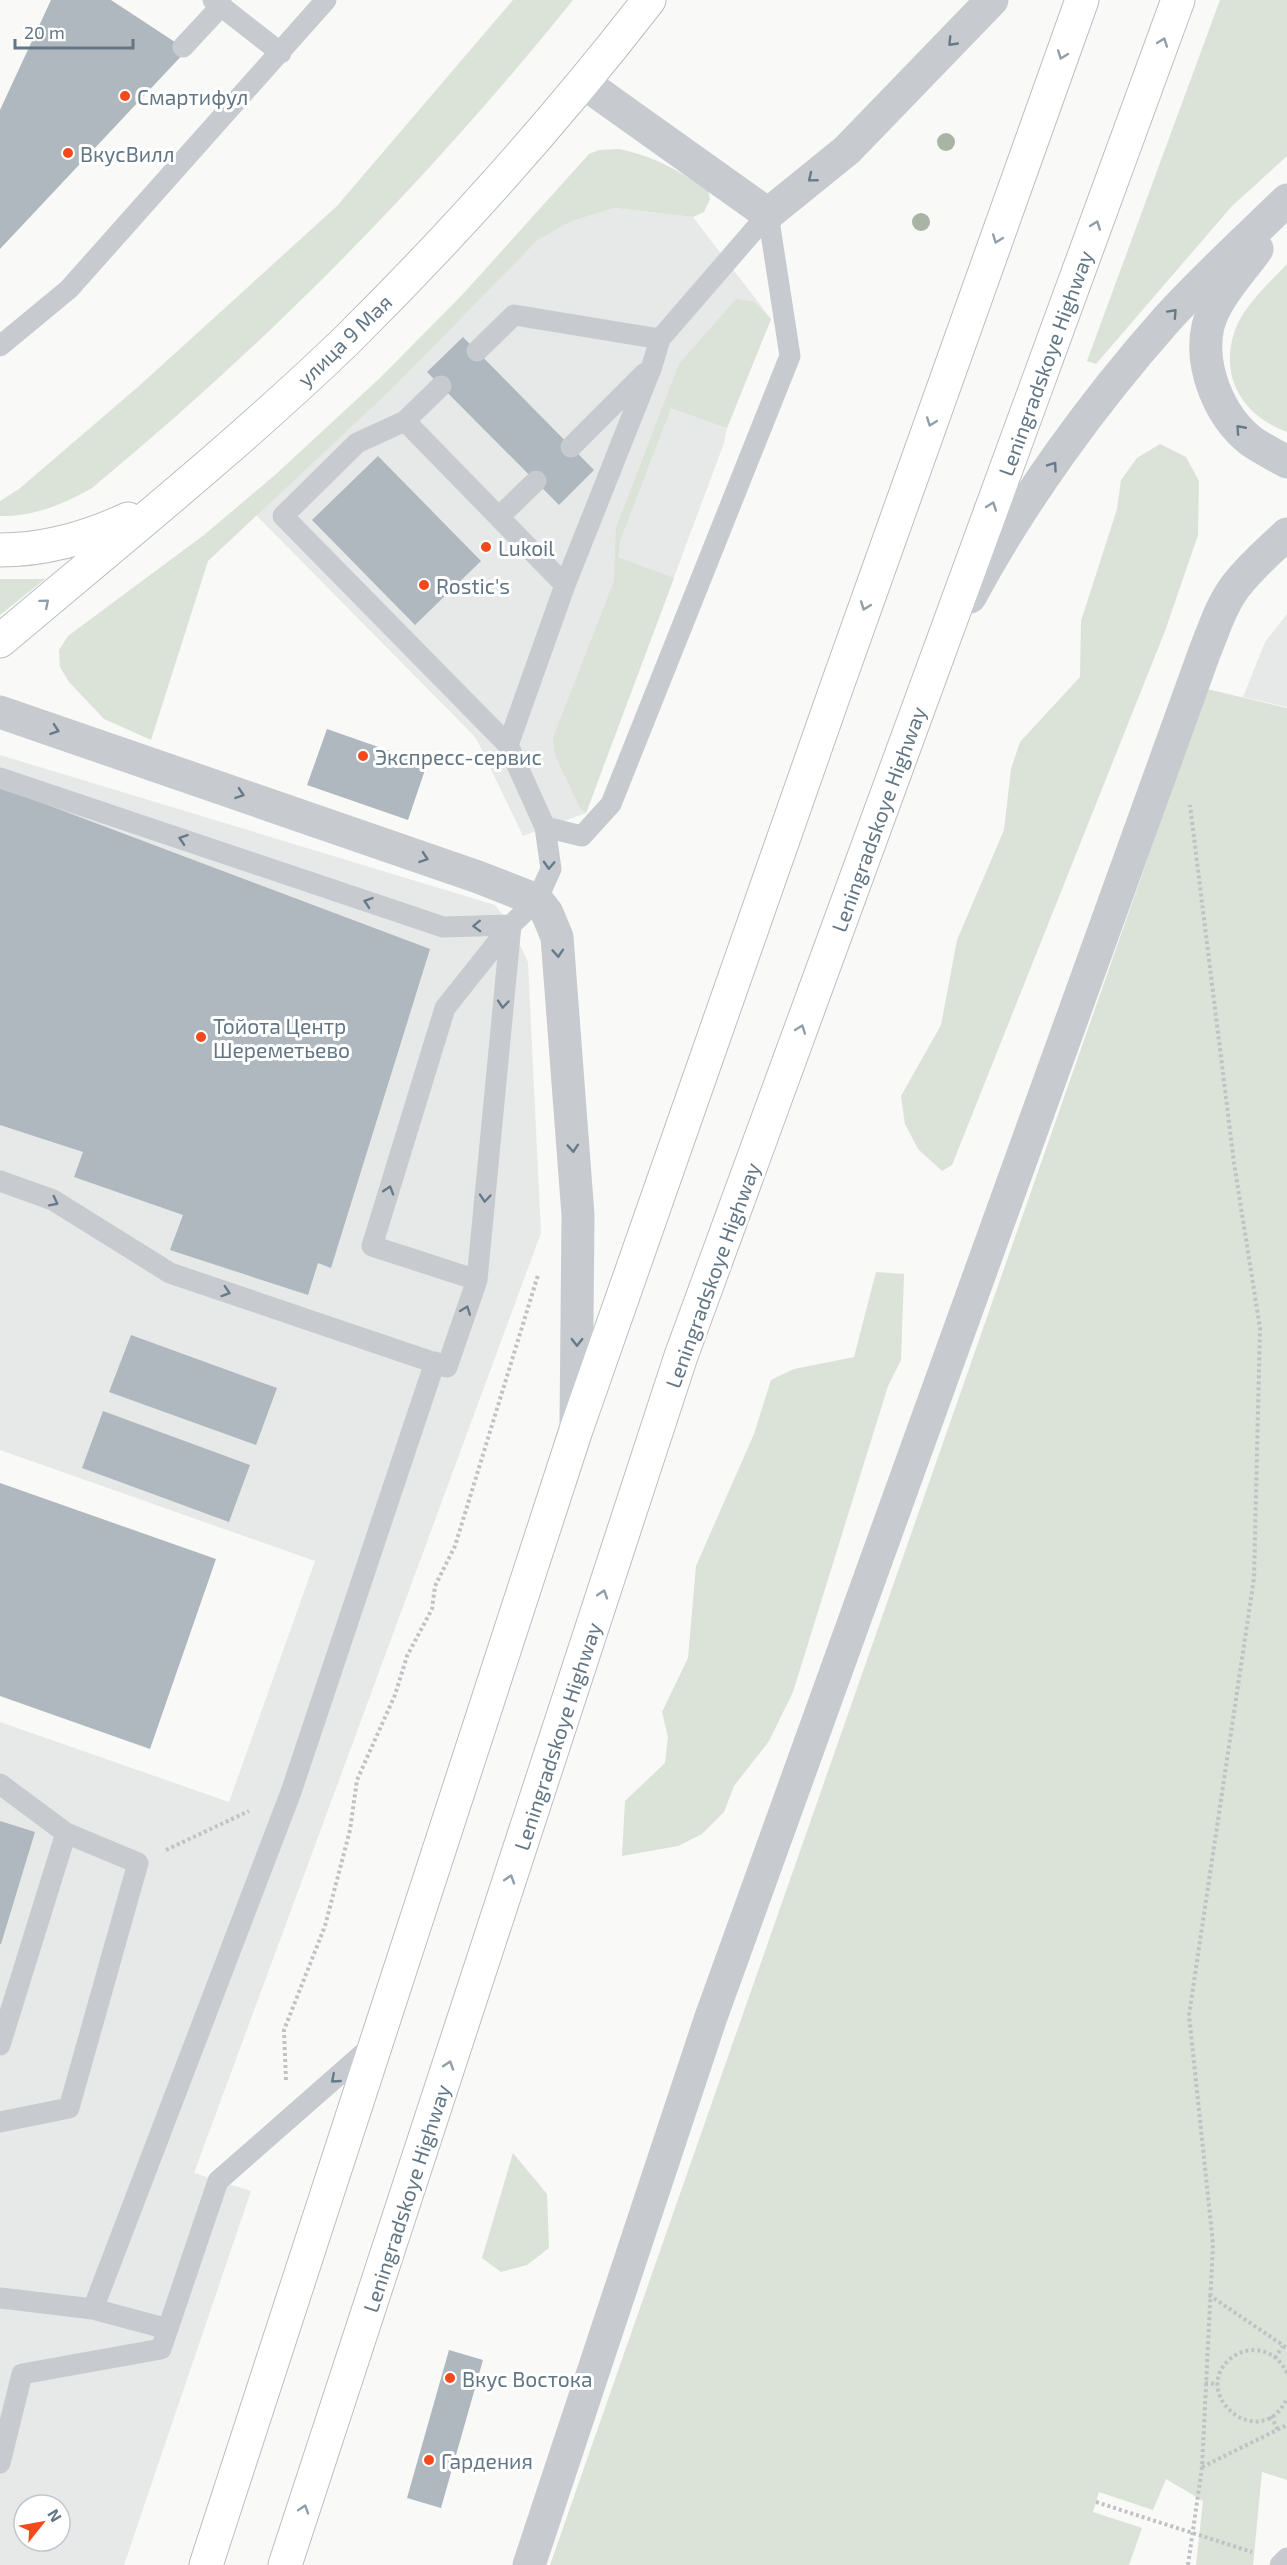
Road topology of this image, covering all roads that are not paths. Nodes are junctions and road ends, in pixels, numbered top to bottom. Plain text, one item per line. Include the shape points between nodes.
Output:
1 (326, 0) edge
2 (649, 0) edge
3 (992, 0) edge
4 (1082, 0) edge
5 (1178, 0) edge
6 (217, 3) edge
7 (183, 47) dead end
8 (281, 52) junction
9 (584, 83) junction
10 (1287, 200) edge
11 (1287, 208) edge
12 (768, 214) junction
13 (660, 339) junction
14 (0, 346) edge
15 (477, 351) dead end
16 (652, 366) junction
17 (441, 386) dead end
18 (405, 421) junction
19 (571, 447) dead end
20 (1287, 462) edge
21 (536, 481) dead end
22 (174, 493) junction
23 (499, 517) junction
24 (1287, 534) edge
25 (0, 550) edge
26 (566, 585) junction
27 (0, 641) edge
28 (936, 660) junction
29 (0, 712) edge
30 (508, 745) junction
31 (0, 778) edge
32 (545, 827) junction
33 (537, 900) junction
34 (511, 925) junction
35 (0, 1181) edge
36 (477, 1280) junction
37 (435, 1362) junction
38 (576, 1430) junction
39 (0, 1784) edge
40 (66, 1833) junction
41 (379, 2040) junction
42 (0, 2045) edge
43 (0, 2122) edge
44 (0, 2298) edge
45 (93, 2309) junction
46 (168, 2329) junction
47 (0, 2463) edge
48 (206, 2565) edge
49 (285, 2565) edge
50 (529, 2565) edge

1 - 8 lane
2 - 9 main road, улица 9 Мая
3 -> 12 street via 847,150
4 -> 38 main road
28 -> 5 main road, Leningradskoye Highway
6 - 7 lane
6 - 8 lane
8 - 14 lane via 69,289
9 - 12 street
9 - 22 main road, улица 9 Мая via 428,259 258,422
28 -> 10 street via 994,552 1094,408 1168,318
20 -> 11 street via 1251,441 1228,416 1205,358 1208,325 1218,304
12 - 13 lane
12 - 32 lane via 790,356 611,804 582,836
13 - 15 lane via 514,315
13 - 16 lane
16 - 19 lane
16 - 26 lane
17 - 18 lane
18 - 23 lane
18 - 30 lane via 357,443 283,516
21 - 23 lane
22 - 25 main road via 145,512 78,540 47,547
27 -> 22 main road, улица 9 Мая
23 - 26 lane
24 - 50 street via 1234,589 1205,651 711,2017
26 - 30 lane
49 -> 28 main road, Leningradskoye Highway via 681,1356
29 -> 33 street
30 - 32 lane
34 -> 31 lane via 443,927
32 -> 33 lane via 551,869
33 - 34 lane
33 -> 38 street via 557,938 576,1192
34 -> 36 lane
36 -> 34 lane via 372,1246 445,1008
35 -> 37 lane via 53,1200 170,1273
37 -> 36 lane via 447,1367
37 - 45 lane via 291,1792
38 - 41 main road
39 - 40 lane
40 - 42 lane
40 - 43 lane via 138,1863 69,2108
41 -> 46 lane via 219,2181
41 - 48 main road
44 - 45 lane
45 - 46 lane
46 - 47 lane via 161,2349 22,2374

